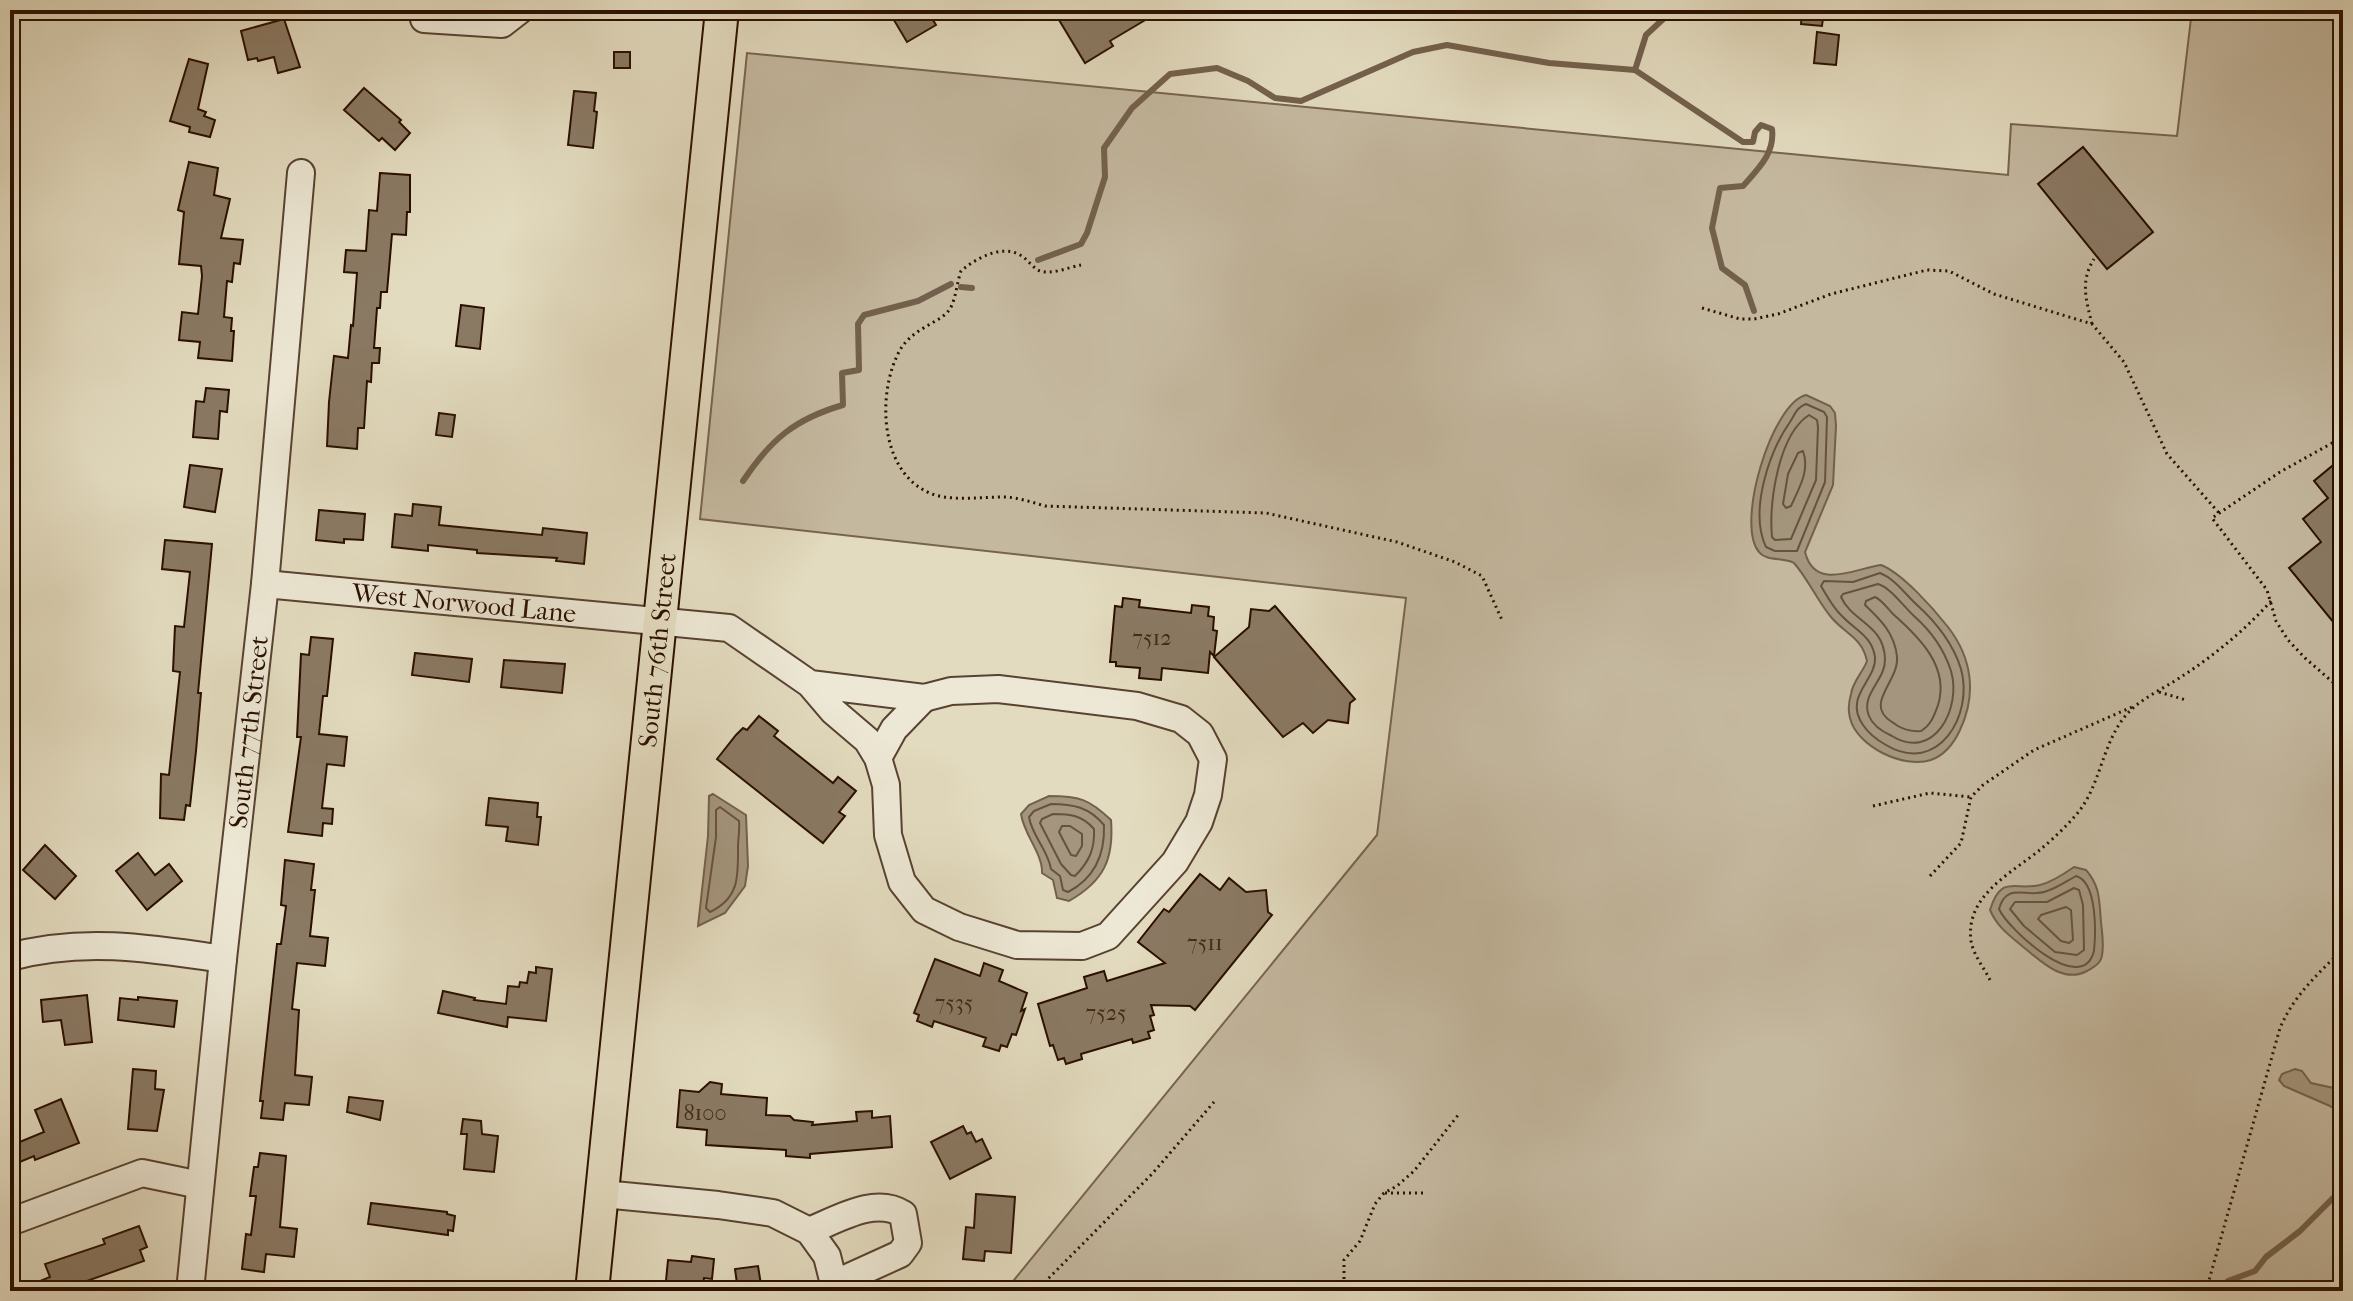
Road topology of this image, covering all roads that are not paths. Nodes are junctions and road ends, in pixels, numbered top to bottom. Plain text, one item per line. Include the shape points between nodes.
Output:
1 (520, 10) edge
2 (722, 10) edge
3 (424, 19) dead end
4 (301, 173) dead end
5 (265, 584) junction
6 (662, 621) junction
7 (810, 684) junction
8 (924, 698) junction
9 (878, 758) junction
10 (10, 957) edge
11 (223, 959) junction
12 (200, 1185) junction
13 (603, 1194) junction
14 (10, 1222) edge
15 (809, 1231) junction
16 (834, 1287) edge
17 (190, 1291) edge
18 (592, 1291) edge

1 - 3 street via 502,24
2 - 6 main road, South 76th Street
4 - 5 street, South 77th Street
5 - 6 street, West Norwood Lane
5 - 11 street, South 77th Street
6 - 7 street, West Norwood Lane via 729,628
6 - 13 main road, South 76th Street
7 - 8 street
7 - 9 street via 867,740
8 - 9 street via 894,729
8 - 9 street via 998,689 1137,706 1181,719 1200,734 1213,759 1199,822 1175,862 1108,936 1082,946 1017,945 924,910 902,882 888,835 886,785
10 - 11 street via 45,947 137,946
11 - 12 street, South 77th Street
12 - 14 street via 142,1173
12 - 17 street, South 77th Street
13 - 15 street via 773,1213
13 - 18 main road, South 76th Street
15 - 16 street via 827,1256
15 - 16 street via 868,1208 903,1214 908,1243 900,1254

